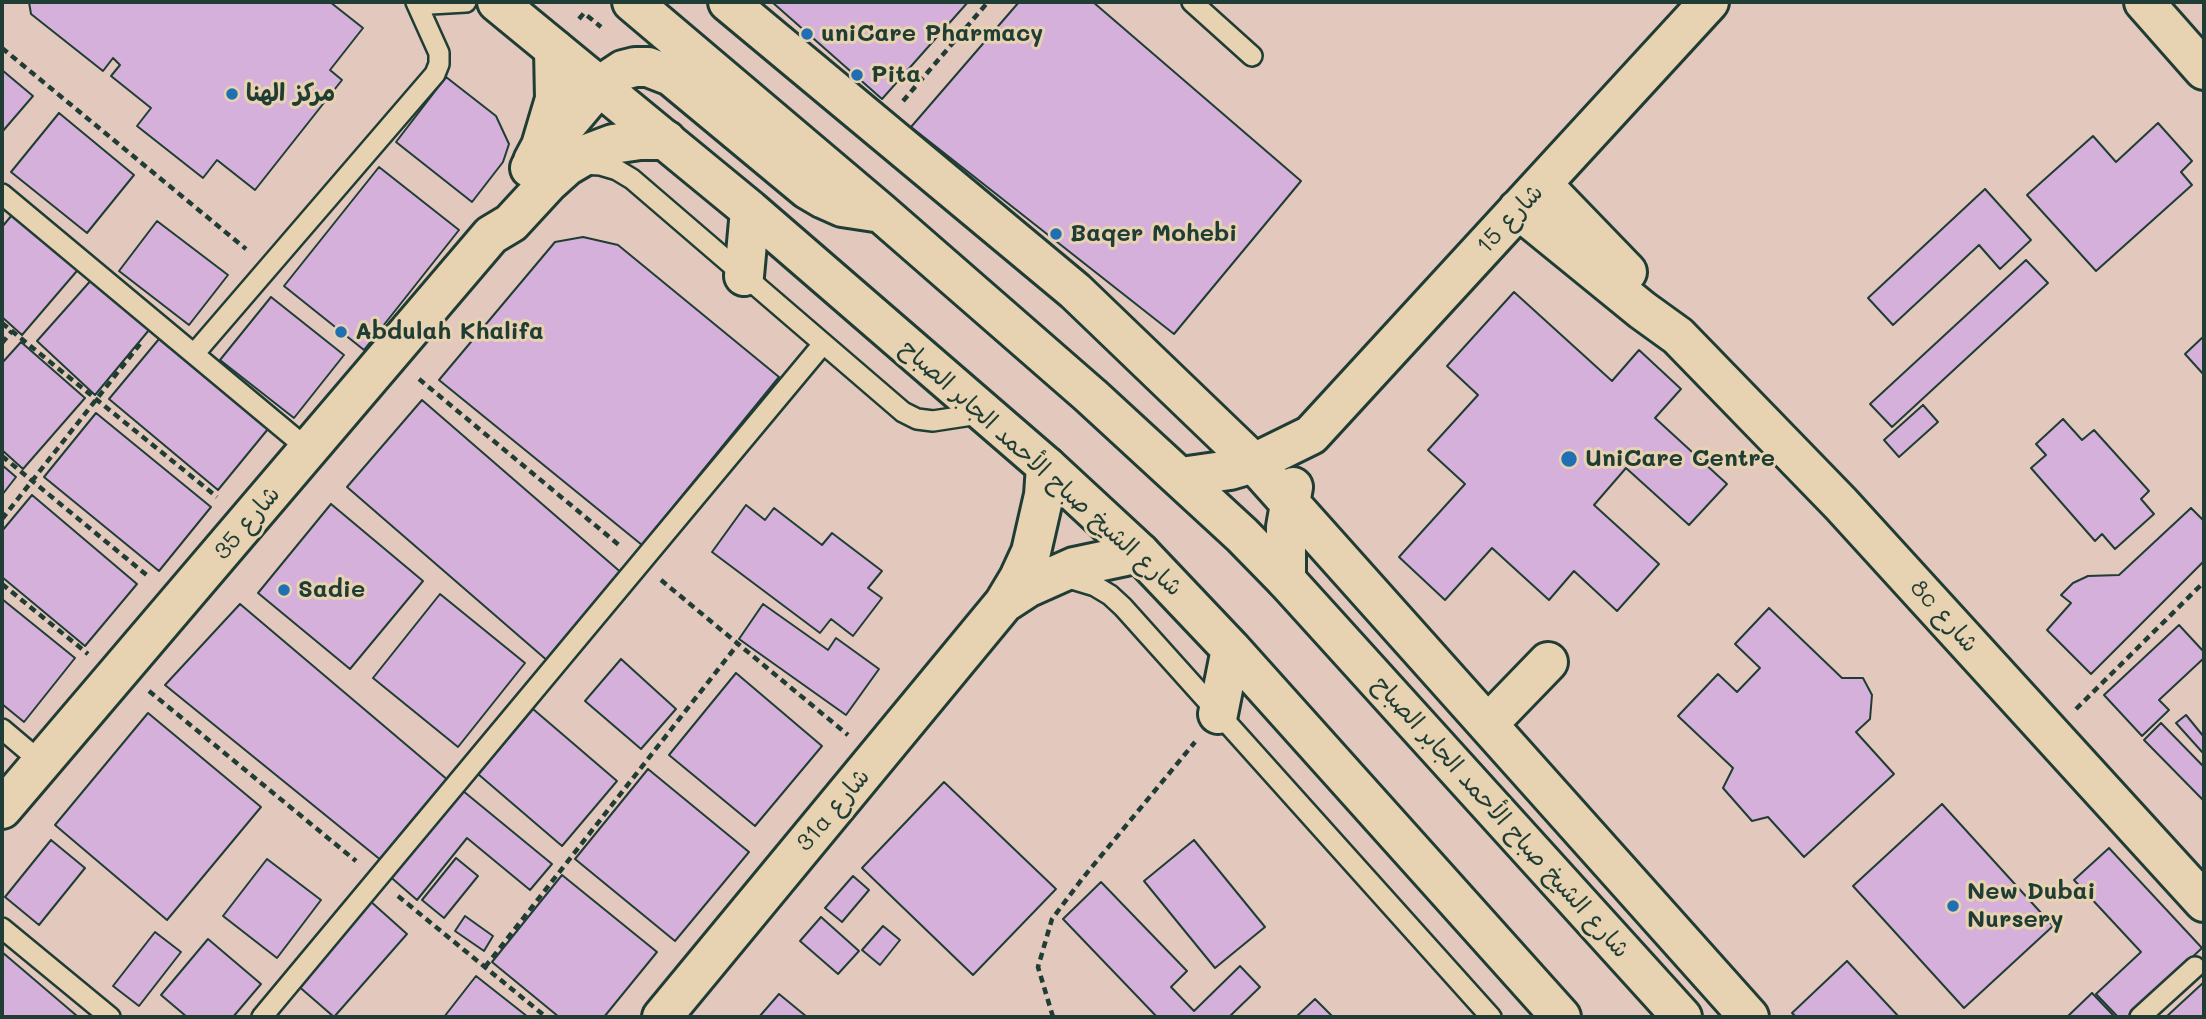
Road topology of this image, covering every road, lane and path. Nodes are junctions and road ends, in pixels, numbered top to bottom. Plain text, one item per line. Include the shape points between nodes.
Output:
1 (416, 2) edge
2 (466, 2) edge
3 (497, 2) edge
4 (632, 2) edge
5 (728, 2) edge
6 (988, 2) edge
7 (1192, 2) edge
8 (1709, 2) edge
9 (2144, 2) edge
10 (2, 48) edge
11 (555, 49) junction
12 (1252, 56) dead end
13 (2204, 70) edge
14 (599, 86) junction
15 (879, 128) junction
16 (666, 140) junction
17 (548, 167) junction
18 (2, 194) edge
19 (1530, 197) junction
20 (750, 210) junction
21 (880, 212) junction
22 (269, 268) junction
23 (744, 276) junction
24 (2, 323) edge
25 (156, 323) junction
26 (12, 331) junction
27 (2, 343) edge
28 (823, 344) junction
29 (194, 354) junction
30 (96, 400) junction
31 (985, 413) junction
32 (1311, 436) junction
33 (309, 450) junction
34 (2, 456) edge
35 (1254, 463) junction
36 (1046, 466) junction
37 (1181, 477) junction
38 (32, 481) junction
39 (1289, 501) junction
40 (2, 519) edge
41 (247, 522) junction
42 (1140, 553) junction
43 (1053, 575) junction
44 (1286, 580) junction
45 (2204, 582) edge
46 (2, 584) edge
47 (180, 601) junction
48 (1004, 603) junction
49 (738, 644) dead end
50 (1231, 649) junction
51 (1548, 662) dead end
52 (119, 673) junction
53 (1218, 715) junction
54 (1488, 724) junction
55 (2, 729) edge
56 (2050, 734) junction
57 (41, 762) junction
58 (2, 810) edge
59 (377, 879) junction
60 (2204, 902) edge
61 (2, 928) edge
62 (485, 967) junction
63 (2195, 967) dead end
64 (110, 1017) edge
65 (262, 1017) edge
66 (546, 1017) edge
67 (662, 1017) edge
68 (1053, 1017) edge
69 (1491, 1017) edge
70 (1562, 1017) edge
71 (1682, 1017) edge
72 (1749, 1017) edge
73 (2140, 1017) edge

1 - 2 lane
1 - 22 lane via 439,53 435,74
3 - 11 street, شارع الشيخ صباح الأحمد الجابر الصباح
4 - 21 street, شارع الشيخ صباح الأحمد الجابر الصباح
5 - 15 street
6 - 15 path
7 - 12 lane
8 - 19 street, شارع 15
9 - 13 street
10 - 22 path
11 - 14 street, شارع الشيخ صباح الأحمد الجابر الصباح
11 - 17 street, شارع 35 via 555,99 541,146
14 - 16 street, شارع الشيخ صباح الأحمد الجابر الصباح
14 - 17 street
14 - 21 street via 635,67 660,70 824,200
15 - 35 street via 1075,291
16 - 17 street, شارع 35 via 613,144
16 - 20 street, شارع الشيخ صباح الأحمد الجابر الصباح
17 - 23 lane via 583,164 617,170
17 - 33 street, شارع 35 via 497,217 491,235
18 - 25 lane
19 - 32 street, شارع 15
19 - 56 street, 8c شارع via 1638,283 1678,336 1841,504
20 - 23 street
20 - 31 street, شارع الشيخ صباح الأحمد الجابر الصباح
21 - 37 street, شارع الشيخ صباح الأحمد الجابر الصباح
22 - 29 lane
23 - 28 lane
24 - 26 path
25 - 29 lane
25 - 30 path
26 - 27 path
26 - 30 path
28 - 31 lane via 917,419 948,421
28 - 59 lane
29 - 33 lane
30 - 38 path
30 - 41 path
31 - 36 street, شارع الشيخ صباح الأحمد الجابر الصباح
32 - 35 street, شارع 15
32 - 39 street, شارع 15
33 - 41 street, شارع 35
34 - 38 path
35 - 37 street, شارع 15
35 - 39 street
36 - 42 street, شارع الشيخ صباح الأحمد الجابر الصباح
36 - 48 street, 31a شارع via 1031,551
37 - 44 street, شارع الشيخ صباح الأحمد الجابر الصباح
38 - 40 path
38 - 47 path
39 - 44 street, شارع 15
39 - 54 street
41 - 47 street, شارع 35
42 - 43 street, 31a شارع via 1096,560
42 - 50 street, شارع الشيخ صباح الأحمد الجابر الصباح
43 - 48 street, 31a شارع
43 - 53 lane via 1096,586 1110,595
44 - 71 street, شارع الشيخ صباح الأحمد الجابر الصباح
45 - 56 path
46 - 52 path
47 - 52 street, شارع 35
48 - 67 street, 31a شارع
49 - 62 path
50 - 53 street
50 - 70 street, شارع الشيخ صباح الأحمد الجابر الصباح
51 - 54 street
52 - 57 street, شارع 35
52 - 59 path
53 - 68 path via 1052,919 1038,967
53 - 69 lane
54 - 72 street
55 - 57 lane
56 - 60 street, 8c شارع
57 - 58 street, شارع 35
59 - 62 path
59 - 65 lane
61 - 64 lane
62 - 66 path
63 - 73 lane

